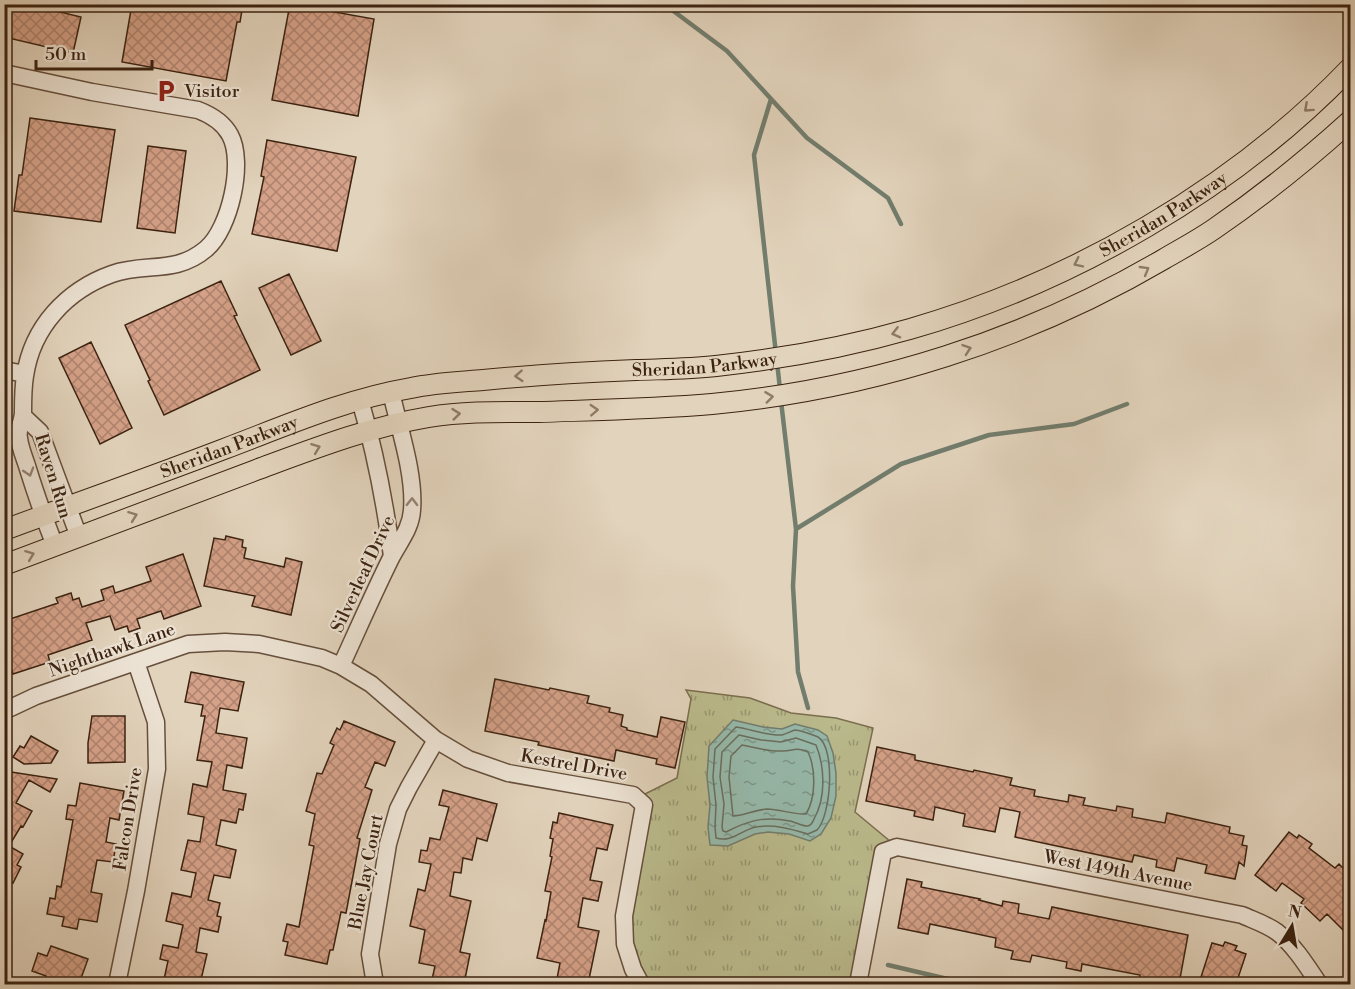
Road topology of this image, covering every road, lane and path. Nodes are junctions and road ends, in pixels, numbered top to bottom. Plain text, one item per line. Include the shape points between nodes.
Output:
1 (1350, 68) edge
2 (4, 73) edge
3 (1350, 121) edge
4 (4, 370) edge
5 (25, 374) junction
6 (391, 392) junction
7 (360, 400) junction
8 (23, 416) junction
9 (398, 423) junction
10 (369, 430) junction
11 (67, 506) junction
12 (43, 515) junction
13 (4, 530) edge
14 (79, 537) junction
15 (55, 546) junction
16 (392, 556) junction
17 (4, 565) edge
18 (136, 662) junction
19 (341, 666) junction
20 (4, 711) edge
21 (436, 740) junction
22 (117, 984) edge
23 (375, 984) edge
24 (641, 984) edge
25 (858, 984) edge
26 (1319, 984) edge

1 -> 6 main road, Sheridan Parkway via 1280,133 1198,194 1084,260 962,312 855,343 713,367 512,377
2 - 5 street, Raven Run via 198,110 223,125 235,148 237,162 228,212 222,229 207,249 177,265 115,273 75,292 40,332
9 -> 3 main road, Sheridan Parkway via 469,413 711,404 793,394 933,361 1065,312 1115,287 1213,230 1295,170
4 - 5 street
5 - 8 street, Raven Run
6 - 7 main road, Sheridan Parkway
6 - 9 street, Silverleaf Drive
7 - 10 street
7 - 11 main road, Sheridan Parkway
8 - 11 street, Raven Run via 40,432
8 -> 12 street, Raven Run via 18,436
9 - 10 main road, Sheridan Parkway
16 -> 9 street, Silverleaf Drive via 407,532 412,512 412,488
14 -> 10 main road, Sheridan Parkway
10 - 16 street
11 - 12 main road, Sheridan Parkway
11 - 14 street, Raven Run
12 - 13 main road, Sheridan Parkway
12 - 15 street, Raven Run
14 - 15 main road, Sheridan Parkway
17 -> 15 main road, Sheridan Parkway
16 - 19 street, Silverleaf Drive
18 - 19 street, Nighthawk Lane via 188,644 225,642 268,646
18 - 20 street, Nighthawk Lane
18 - 22 street, Falcon Drive via 156,722 157,769
19 - 21 street, Kestrel Drive via 371,684
21 - 23 street, Blue Jay Court via 398,809 388,844 370,954
21 - 24 street, Kestrel Drive via 468,759 508,773 633,795 644,805 624,916 625,944
25 - 26 street, West 149th Avenue via 883,852 897,847 1242,915 1276,932 1299,955

